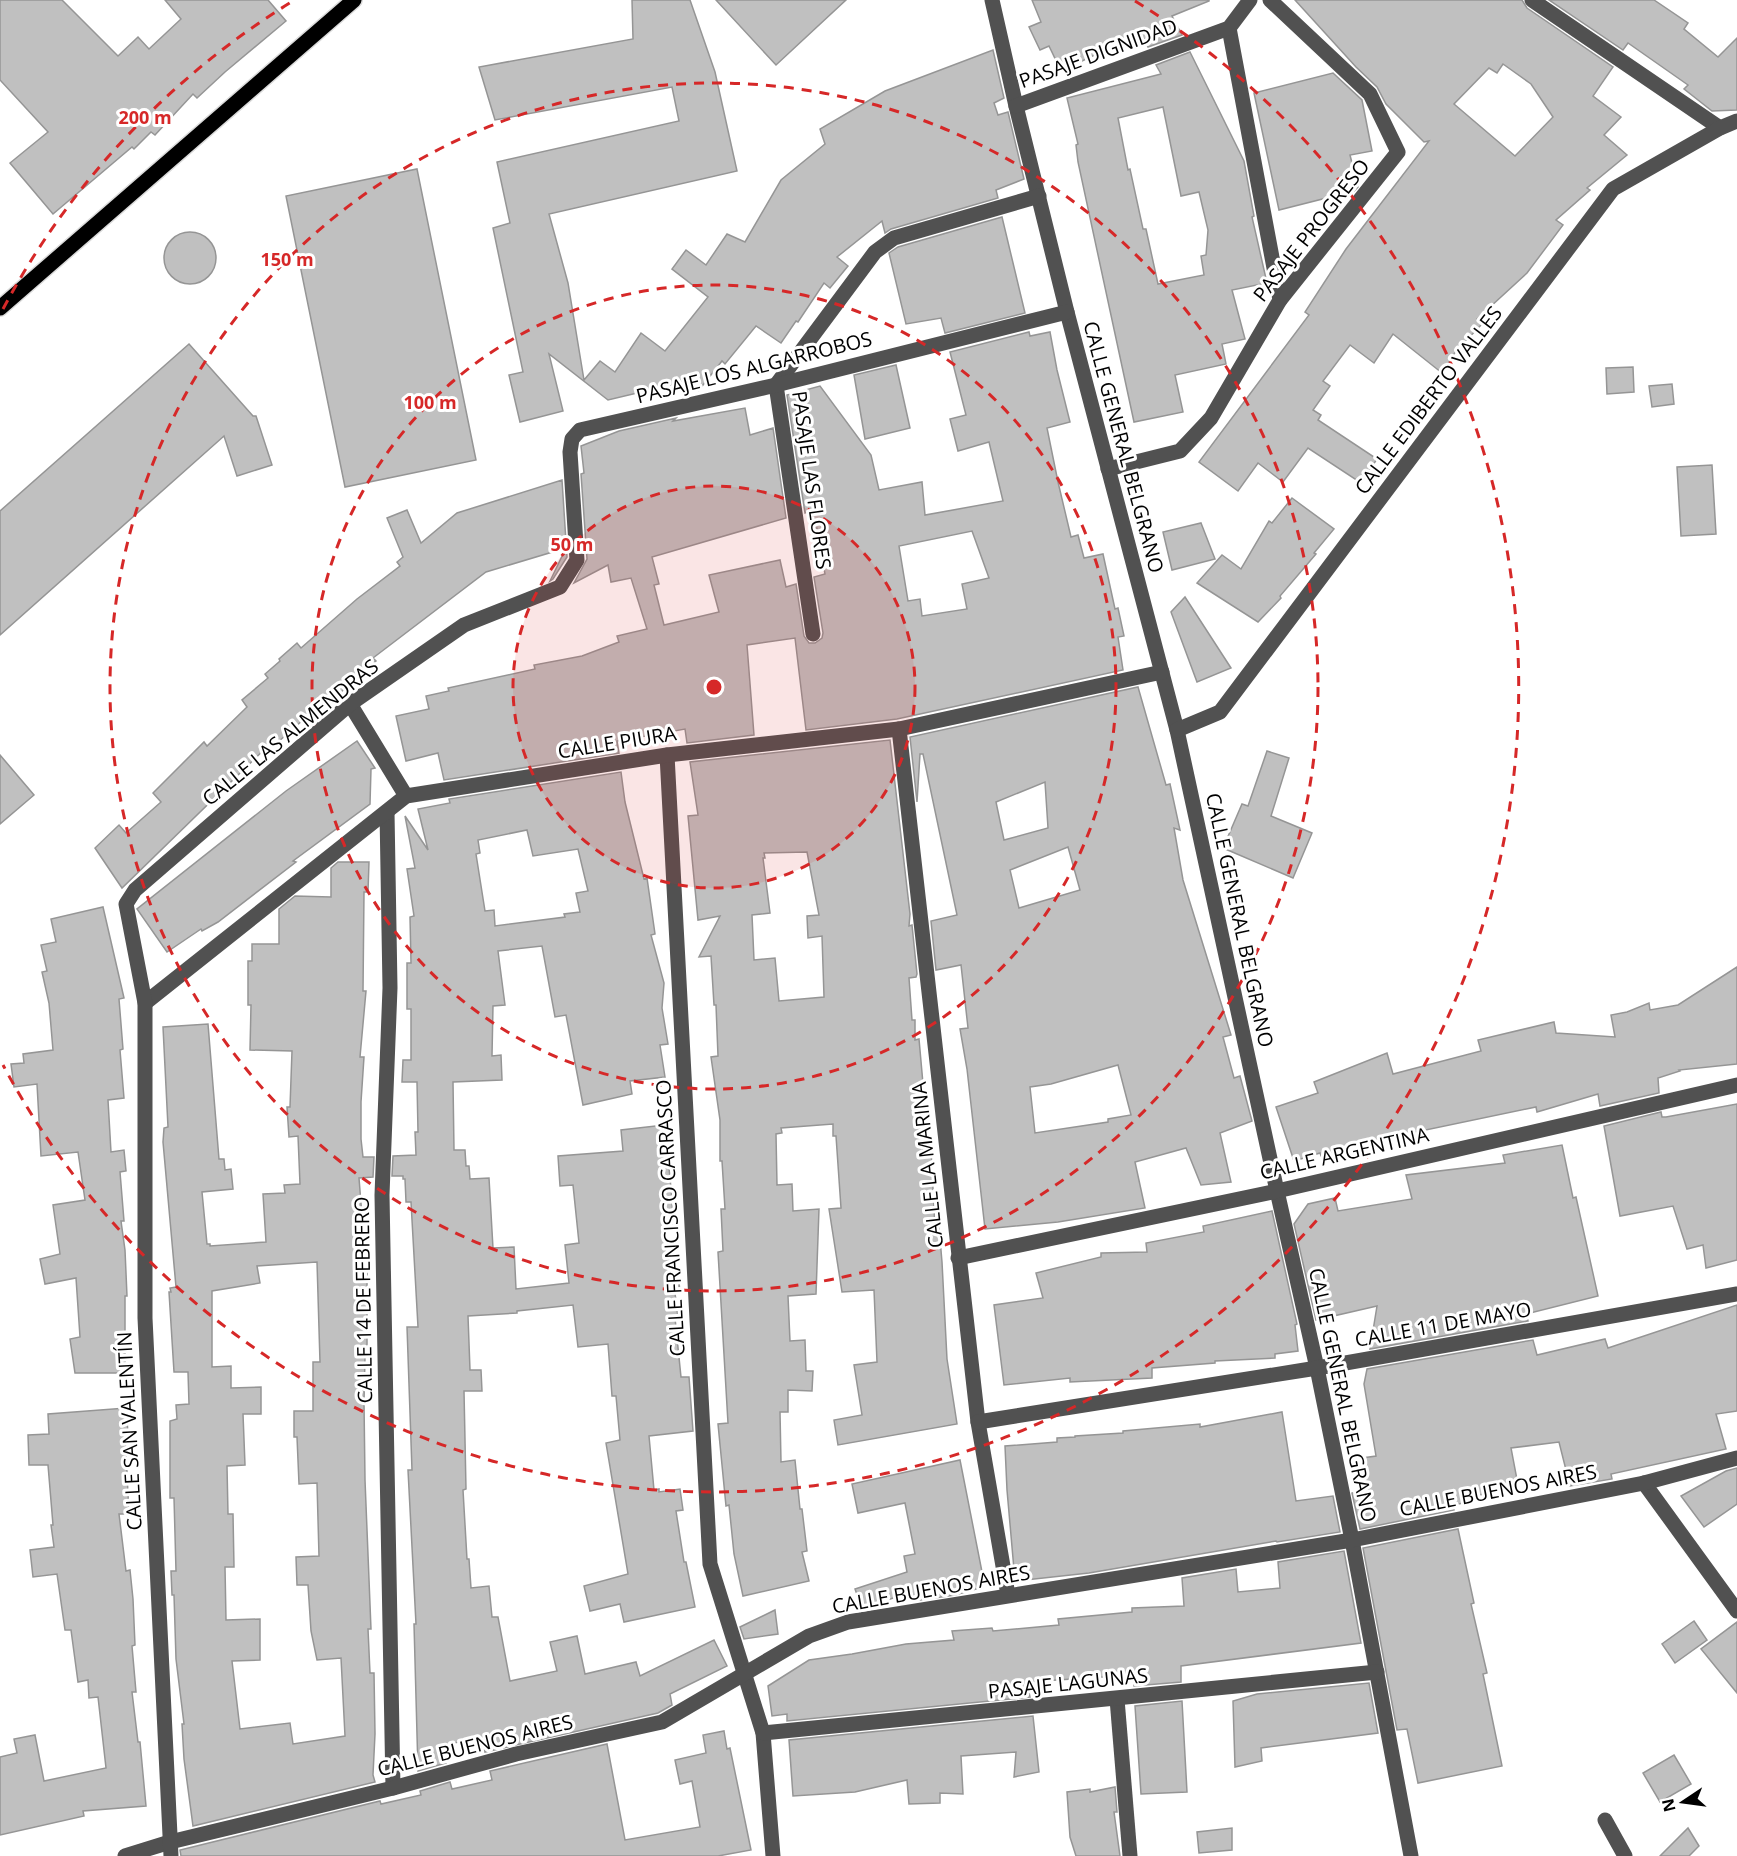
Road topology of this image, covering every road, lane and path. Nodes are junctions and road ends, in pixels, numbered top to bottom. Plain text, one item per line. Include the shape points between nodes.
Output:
1 (354, 0) edge
2 (992, 0) edge
3 (1250, 0) edge
4 (1270, 0) edge
5 (1532, 0) edge
6 (1229, 28) junction
7 (1016, 106) junction
8 (1737, 122) edge
9 (1720, 128) junction
10 (1039, 196) junction
11 (1280, 300) junction
12 (0, 308) edge
13 (1067, 312) junction
14 (776, 385) junction
15 (1108, 469) junction
16 (577, 560) joint
17 (813, 634) dead end
18 (1162, 672) junction
19 (350, 704) junction
20 (899, 729) junction
21 (1177, 730) junction
22 (667, 755) junction
23 (406, 796) junction
24 (387, 812) junction
25 (145, 1003) junction
26 (1737, 1085) edge
27 (1277, 1191) junction
28 (958, 1258) junction
29 (1737, 1294) edge
30 (1317, 1368) junction
31 (978, 1422) junction
32 (1737, 1458) edge
33 (1644, 1483) junction
34 (1352, 1540) junction
35 (1008, 1595) junction
36 (1737, 1611) edge
37 (1377, 1672) junction
38 (744, 1673) junction
39 (1117, 1699) junction
40 (763, 1733) junction
41 (393, 1788) junction
42 (1605, 1820) dead end
43 (171, 1849) edge
44 (769, 1855) edge
45 (125, 1856) edge
46 (1130, 1856) edge
47 (1410, 1856) edge
48 (1625, 1856) edge

1 - 12 main road
2 - 7 street, CALLE GENERAL BELGRANO
3 - 6 street
4 - 11 street, PASAJE PROGRESO via 1370,94 1398,152
5 - 9 street
6 - 7 street, PASAJE DIGNIDAD
6 - 11 street
7 - 10 street, CALLE GENERAL BELGRANO
8 - 9 street, CALLE EDIBERTO VALLES
9 - 21 street, CALLE EDIBERTO VALLES via 1613,189 1220,712
10 - 13 street, CALLE GENERAL BELGRANO
10 - 14 street, PASAJE LAS FLORES via 894,237 875,252
11 - 15 street, PASAJE PROGRESO via 1211,418 1180,451
13 - 14 street, PASAJE LOS ALGARROBOS
13 - 15 street, CALLE GENERAL BELGRANO
14 - 16 street, PASAJE LOS ALGARROBOS via 579,430 572,439 570,452
14 - 17 street, PASAJE LAS FLORES
15 - 18 street, CALLE GENERAL BELGRANO
16 - 19 street, CALLE LAS ALMENDRAS via 560,587 464,625
18 - 20 street, CALLE PIURA
18 - 21 street, CALLE GENERAL BELGRANO
19 - 23 street
19 - 25 street, CALLE LAS ALMENDRAS via 135,890 126,904
20 - 22 street, CALLE PIURA
20 - 28 street, CALLE LA MARINA
21 - 27 street, CALLE GENERAL BELGRANO
22 - 23 street, CALLE PIURA
22 - 38 street, CALLE FRANCISCO CARRASCO via 710,1564
23 - 24 street
24 - 25 street
24 - 41 street, CALLE 14 DE FEBRERO via 390,988 382,1195
25 - 43 street, CALLE SAN VALENTÍN via 145,1318
26 - 27 street, CALLE ARGENTINA
27 - 28 street, CALLE ARGENTINA
27 - 30 street, CALLE GENERAL BELGRANO
28 - 31 street, CALLE LA MARINA
29 - 30 street, CALLE 11 DE MAYO
30 - 31 street, CALLE 11 DE MAYO
30 - 34 street, CALLE GENERAL BELGRANO
31 - 35 street, CALLE LA MARINA
32 - 33 street, CALLE BUENOS AIRES
33 - 34 street, CALLE BUENOS AIRES
33 - 36 street
34 - 35 street, CALLE BUENOS AIRES
34 - 37 street, CALLE GENERAL BELGRANO
35 - 38 street, CALLE BUENOS AIRES via 848,1622 809,1636
37 - 39 street, PASAJE LAGUNAS
37 - 47 street, CALLE GENERAL BELGRANO
38 - 40 street, CALLE FRANCISCO CARRASCO
38 - 41 street, CALLE BUENOS AIRES via 662,1722 516,1754
39 - 40 street, PASAJE LAGUNAS
39 - 46 street
40 - 44 street, CALLE FRANCISCO CARRASCO
41 - 43 street, CALLE BUENOS AIRES
42 - 48 street
43 - 45 street, CALLE BUENOS AIRES

